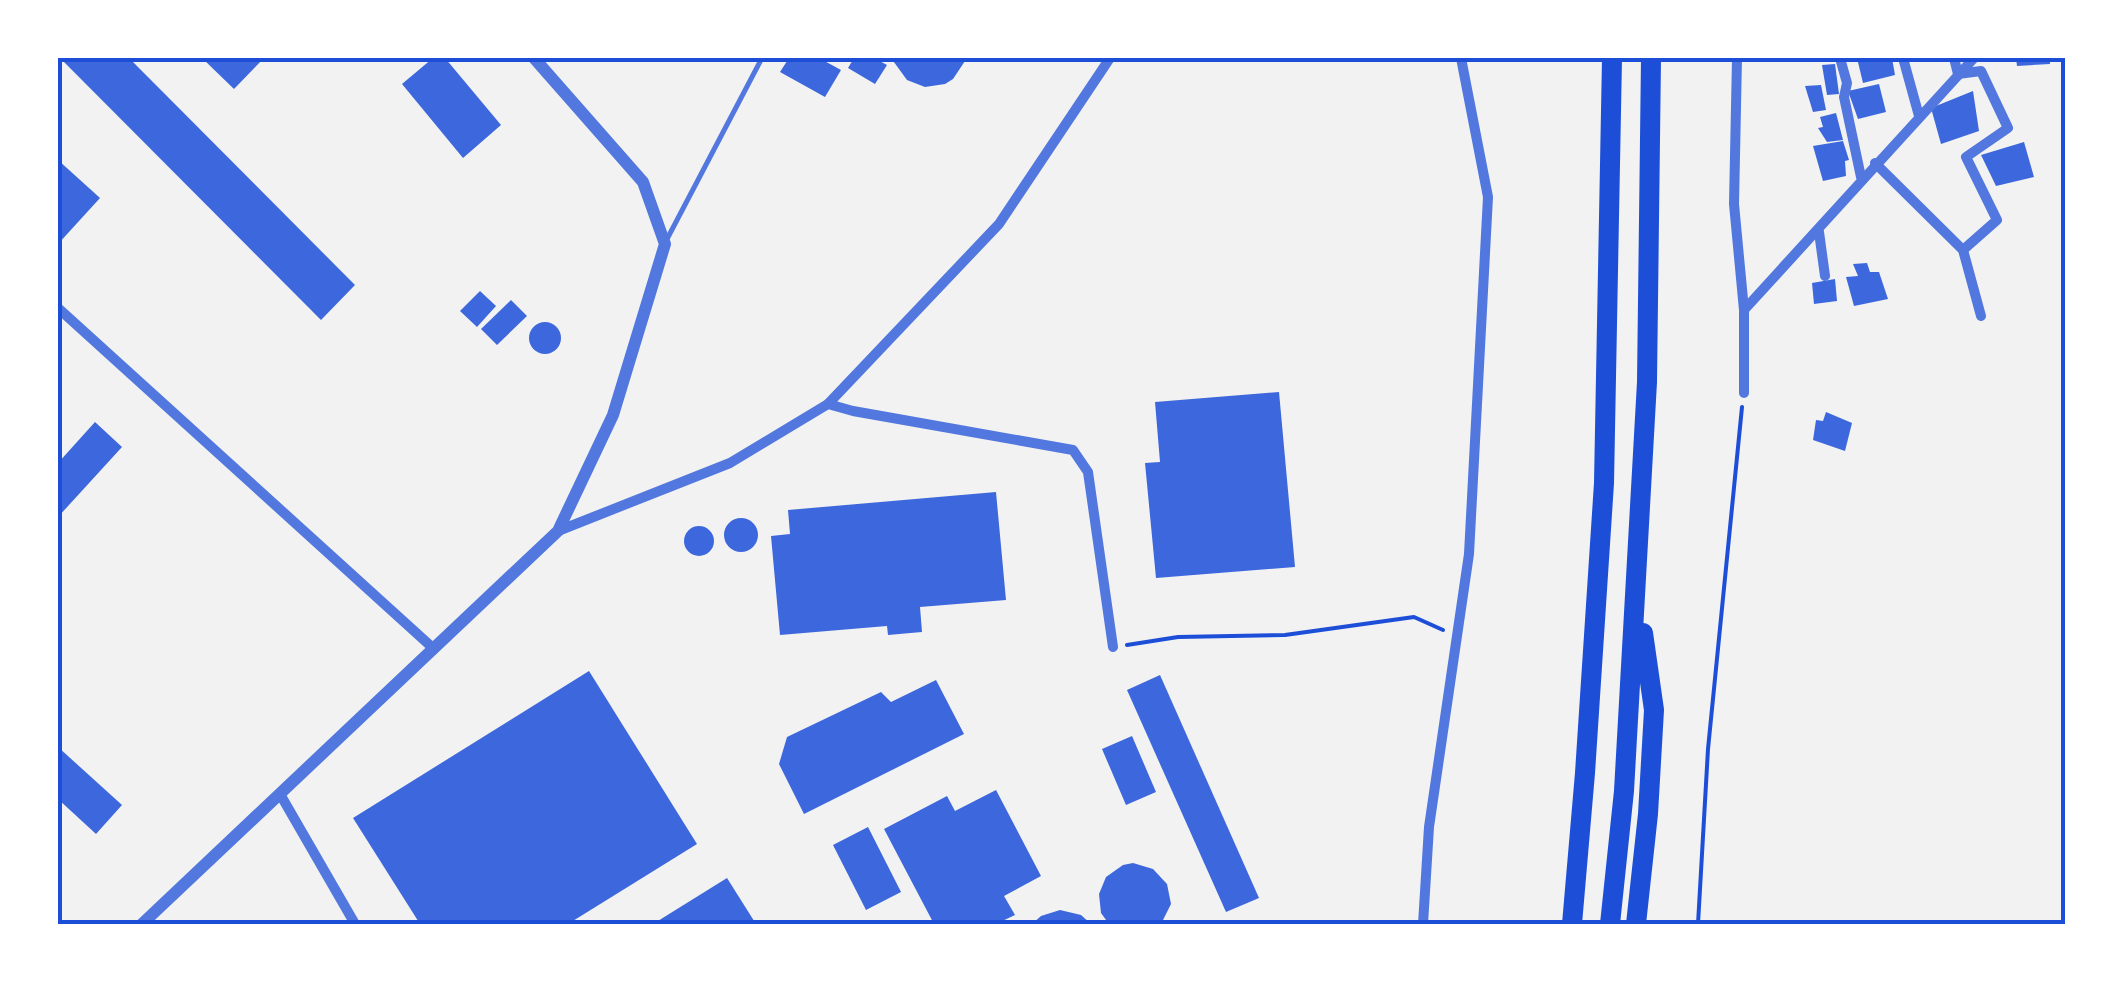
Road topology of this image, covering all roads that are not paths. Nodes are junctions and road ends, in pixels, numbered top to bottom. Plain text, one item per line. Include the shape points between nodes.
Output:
1 (534, 58) edge
2 (762, 58) edge
3 (1110, 58) edge
4 (1461, 58) edge
5 (1612, 58) edge
6 (1651, 58) edge
7 (1737, 58) edge
8 (1840, 58) edge
9 (1903, 58) edge
10 (1954, 58) edge
11 (1974, 58) edge
12 (1958, 74) junction
13 (1919, 116) junction
14 (1875, 163) junction
15 (1862, 178) junction
16 (1818, 232) junction
17 (665, 244) junction
18 (1963, 250) junction
19 (1825, 276) dead end
20 (58, 308) edge
21 (1744, 310) junction
22 (1981, 316) dead end
23 (1744, 392) road end
24 (828, 404) junction
25 (558, 531) junction
26 (1637, 594) junction
27 (1113, 648) road end
28 (434, 649) junction
29 (280, 794) junction
30 (142, 924) edge
31 (355, 924) edge
32 (1423, 924) edge
33 (1572, 924) edge
34 (1610, 924) edge
35 (1636, 924) edge

1 - 17 street via 643,182
2 - 17 lane
3 - 24 street via 998,224
4 - 32 street via 1488,196 1469,554 1429,827
5 - 33 highway via 1604,483
6 - 26 highway
7 - 21 street via 1734,204
8 - 15 street
9 - 13 street
10 - 12 street
11 - 12 street
12 - 13 street
12 - 18 street via 1981,71 2008,128 1966,157 1997,220
13 - 14 street
14 - 15 street
14 - 18 street
15 - 16 street
16 - 19 street
16 - 21 street
17 - 25 street via 613,415
18 - 22 street
20 - 28 street
21 - 23 street
24 - 25 street via 730,463
24 - 27 street via 1072,450 1088,472
25 - 28 street
26 - 34 highway
26 - 35 highway via 1654,710
28 - 29 street
29 - 30 street
29 - 31 street

